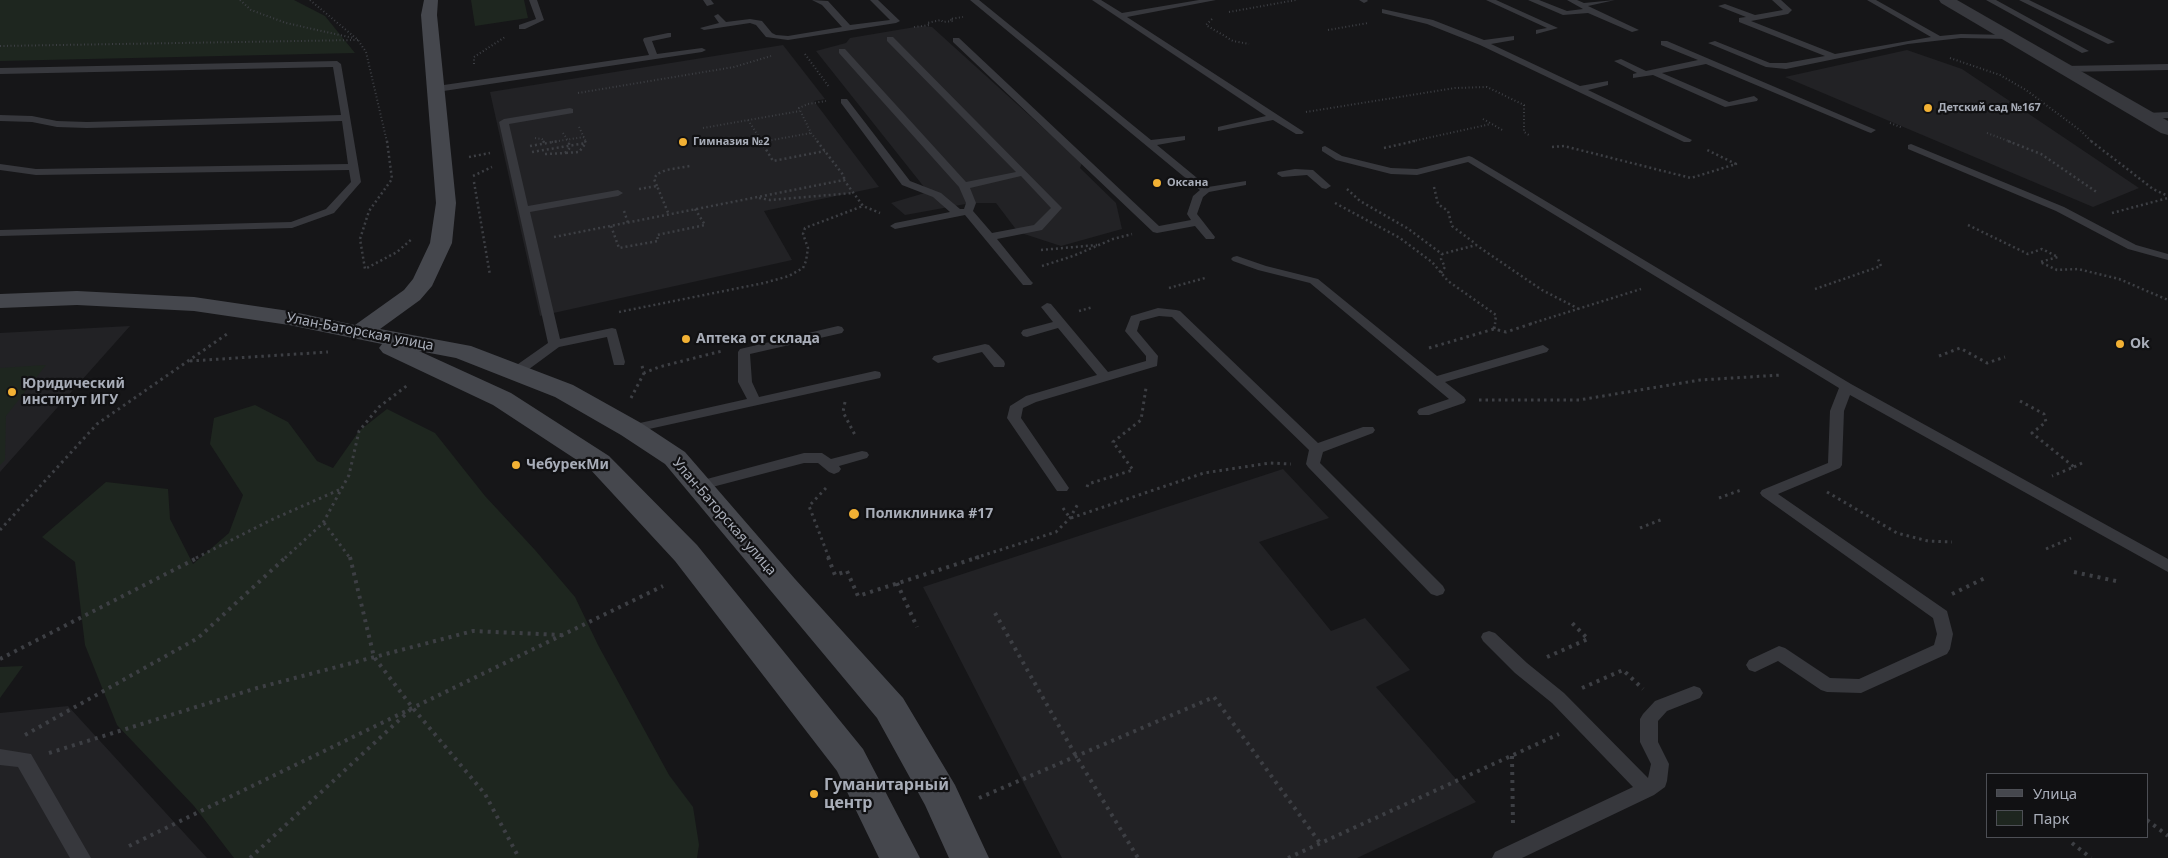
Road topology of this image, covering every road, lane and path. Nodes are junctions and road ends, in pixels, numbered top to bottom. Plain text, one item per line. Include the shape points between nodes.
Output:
1 (240, 0) edge
2 (310, 0) edge
3 (431, 0) edge
4 (533, 0) edge
5 (816, 0) edge
6 (874, 0) edge
7 (974, 0) edge
8 (1096, 0) edge
9 (1163, 0) edge
10 (1212, 0) edge
11 (1296, 0) edge
12 (1490, 0) edge
13 (1532, 0) edge
14 (1570, 0) edge
15 (1611, 0) edge
16 (1776, 0) edge
17 (1871, 0) edge
18 (1946, 0) edge
19 (1990, 0) edge
20 (2023, 0) edge
21 (1174, 6) junction
22 (1722, 6) dead end
23 (1586, 8) junction
24 (1385, 11) dead end
25 (1225, 13) dead end
26 (1217, 14) dead end
27 (718, 16) dead end
28 (968, 16) dead end
29 (1120, 16) junction
30 (1753, 17) junction
31 (1374, 22) dead end
32 (724, 25) junction
33 (522, 27) joint
34 (919, 27) dead end
35 (704, 28) dead end
36 (848, 28) junction
37 (1328, 30) dead end
38 (1635, 30) dead end
39 (1539, 32) dead end
40 (2093, 33) junction
41 (668, 35) dead end
42 (2055, 35) junction
43 (2009, 37) junction
44 (1510, 38) dead end
45 (1938, 38) junction
46 (890, 39) dead end
47 (358, 40) junction
48 (956, 40) dead end
49 (1922, 40) junction
50 (1664, 42) dead end
51 (2112, 42) dead end
52 (1483, 43) junction
53 (1712, 43) dead end
54 (1249, 44) dead end
55 (0, 46) edge
56 (702, 50) dead end
57 (842, 50) dead end
58 (2085, 51) dead end
59 (769, 56) dead end
60 (654, 57) junction
61 (807, 57) dead end
62 (1835, 57) junction
63 (1707, 60) junction
64 (1618, 61) dead end
65 (2168, 67) edge
66 (2065, 69) junction
67 (0, 71) edge
68 (474, 71) dead end
69 (1649, 73) junction
70 (1636, 76) dead end
71 (647, 82) dead end
72 (1605, 83) dead end
73 (437, 89) junction
74 (830, 89) dead end
75 (1579, 89) junction
76 (1754, 99) dead end
77 (827, 100) dead end
78 (844, 101) dead end
79 (570, 111) joint
80 (800, 111) junction
81 (2168, 115) edge
82 (2147, 116) junction
83 (1274, 117) junction
84 (0, 118) edge
85 (346, 118) junction
86 (1483, 119) dead end
87 (748, 120) junction
88 (1491, 124) junction
89 (703, 128) dead end
90 (2168, 128) edge
91 (1221, 129) dead end
92 (1504, 130) dead end
93 (1870, 130) dead end
94 (811, 132) junction
95 (1299, 132) dead end
96 (1987, 133) dead end
97 (1529, 135) dead end
98 (584, 137) junction
99 (1182, 138) dead end
100 (1420, 140) junction
101 (1687, 140) dead end
102 (761, 142) junction
103 (586, 143) junction
104 (1151, 143) junction
105 (1427, 144) dead end
106 (533, 146) dead end
107 (1911, 146) dead end
108 (1552, 148) dead end
109 (1325, 149) dead end
110 (1380, 149) dead end
111 (825, 151) junction
112 (534, 152) dead end
113 (565, 153) dead end
114 (545, 154) dead end
115 (560, 154) dead end
116 (1715, 154) dead end
117 (690, 166) dead end
118 (0, 167) edge
119 (354, 168) junction
120 (1023, 173) junction
121 (1282, 174) dead end
122 (844, 180) junction
123 (474, 182) dead end
124 (1242, 183) dead end
125 (1433, 185) dead end
126 (657, 186) junction
127 (964, 186) junction
128 (1326, 186) joint
129 (1346, 189) dead end
130 (632, 190) dead end
131 (1206, 190) junction
132 (853, 192) junction
133 (618, 193) dead end
134 (2098, 193) dead end
135 (2168, 197) edge
136 (754, 198) junction
137 (860, 201) dead end
138 (864, 206) dead end
139 (2128, 208) dead end
140 (695, 209) junction
141 (524, 210) junction
142 (963, 212) junction
143 (669, 215) junction
144 (1197, 222) junction
145 (1968, 225) dead end
146 (611, 226) junction
147 (895, 226) dead end
148 (1157, 230) junction
149 (0, 233) edge
150 (417, 234) dead end
151 (990, 237) junction
152 (1210, 238) dead end
153 (532, 241) junction
154 (1476, 244) junction
155 (1100, 245) junction
156 (1004, 254) junction
157 (1442, 254) junction
158 (2168, 257) edge
159 (1237, 259) dead end
160 (1878, 259) dead end
161 (1019, 272) junction
162 (1441, 273) junction
163 (490, 275) dead end
164 (1205, 278) dead end
165 (1026, 282) dead end
166 (1169, 288) dead end
167 (1815, 288) dead end
168 (1641, 289) dead end
169 (2168, 300) edge
170 (0, 301) edge
171 (1047, 307) dead end
172 (1093, 307) dead end
173 (1579, 310) junction
174 (615, 312) dead end
175 (1072, 313) dead end
176 (1061, 324) junction
177 (1494, 329) junction
178 (838, 330) dead end
179 (359, 333) junction
180 (1027, 333) dead end
181 (227, 334) dead end
182 (555, 344) junction
183 (1543, 349) dead end
184 (336, 352) dead end
185 (720, 352) dead end
186 (1405, 355) junction
187 (1939, 356) dead end
188 (2005, 357) dead end
189 (938, 358) dead end
190 (188, 362) junction
191 (619, 362) dead end
192 (999, 364) dead end
193 (642, 365) dead end
194 (516, 372) junction
195 (644, 373) junction
196 (875, 375) dead end
197 (1781, 375) dead end
198 (1105, 377) junction
199 (1436, 380) junction
200 (414, 381) dead end
201 (1146, 385) dead end
202 (1846, 387) junction
203 (1459, 400) junction
204 (754, 401) junction
205 (2020, 401) dead end
206 (1424, 412) dead end
207 (629, 417) junction
208 (849, 425) dead end
209 (1368, 430) dead end
210 (856, 437) dead end
211 (1316, 449) junction
212 (862, 455) dead end
213 (2082, 463) dead end
214 (1270, 464) dead end
215 (831, 466) junction
216 (2074, 467) junction
217 (2050, 476) dead end
218 (1805, 477) junction
219 (697, 486) junction
220 (1062, 488) dead end
221 (342, 489) junction
222 (1741, 490) dead end
223 (1084, 493) dead end
224 (1719, 498) dead end
225 (1079, 501) dead end
226 (1070, 518) junction
227 (1663, 519) dead end
228 (323, 523) junction
229 (1640, 528) dead end
230 (0, 530) edge
231 (2079, 535) dead end
232 (1952, 542) dead end
233 (2046, 549) dead end
234 (2168, 566) edge
235 (2074, 572) dead end
236 (1985, 578) dead end
237 (2116, 581) dead end
238 (897, 583) junction
239 (663, 586) dead end
240 (1437, 590) dead end
241 (1943, 598) dead end
242 (995, 613) dead end
243 (1572, 623) dead end
244 (917, 627) dead end
245 (561, 635) junction
246 (1489, 637) dead end
247 (374, 657) junction
248 (0, 659) edge
249 (1756, 665) dead end
250 (1521, 668) junction
251 (1573, 692) dead end
252 (1694, 693) dead end
253 (1661, 706) junction
254 (412, 708) junction
255 (1583, 723) junction
256 (18, 739) dead end
257 (1076, 756) junction
258 (1512, 756) junction
259 (0, 757) edge
260 (24, 760) junction
261 (1647, 789) junction
262 (976, 799) dead end
263 (2148, 821) edge
264 (2168, 836) edge
265 (1320, 843) junction
266 (2072, 843) dead end
267 (129, 846) dead end
268 (1508, 855) edge
269 (81, 858) edge
270 (250, 858) edge
271 (519, 858) edge
272 (900, 858) edge
273 (969, 858) edge
274 (1138, 858) edge
275 (1288, 858) edge
276 (2091, 858) edge

1 - 47 path via 251,10 286,23
2 - 47 path
3 - 73 street via 429,15
4 - 33 lane via 540,20
5 - 36 lane via 825,3
6 - 36 lane via 896,21
7 - 104 lane
8 - 29 lane
9 - 21 lane
10 - 21 lane
11 - 25 path
12 - 39 lane via 1554,28
13 - 23 lane via 1566,12
14 - 23 lane
15 - 23 lane
16 - 30 lane via 1788,10
17 - 45 lane
18 - 43 street
19 - 42 lane
20 - 40 lane
21 - 29 lane
22 - 30 lane
23 - 38 lane
24 - 52 lane via 1430,22
26 - 54 path via 1206,25 1233,41
27 - 32 lane
28 - 34 path
29 - 83 lane
30 - 62 lane via 1742,20
31 - 37 path
32 - 35 lane
32 - 36 lane via 750,21 759,23 769,35 788,38
33 - 68 path via 474,56
40 - 42 lane
40 - 51 lane
41 - 60 lane via 647,40
42 - 58 lane
43 - 45 lane
43 - 66 street
44 - 52 lane
45 - 49 lane
46 - 120 lane
47 - 55 path
47 - 150 path via 366,52 389,150 392,179 368,211 360,239 365,269 397,252
48 - 148 lane
49 - 62 lane
49 - 135 path via 1952,59 2000,75 2026,90 2081,131 2098,149
50 - 63 lane
52 - 75 lane
53 - 62 lane via 1769,65 1786,66
56 - 60 lane
57 - 127 lane
59 - 71 path via 734,68
60 - 73 lane
61 - 74 path
63 - 69 lane
63 - 93 lane
64 - 69 lane
65 - 66 lane
66 - 82 street
67 - 85 lane via 337,64
69 - 70 lane
69 - 76 lane via 1728,105
72 - 75 lane
73 - 179 street via 446,203 441,243 424,281 412,295
75 - 101 lane
77 - 80 path via 802,106
78 - 142 lane via 906,183 937,195
79 - 98 path
79 - 141 lane via 504,122
80 - 87 path
80 - 94 path
81 - 82 lane
82 - 90 street
83 - 91 lane
83 - 95 lane
83 - 97 path via 1472,86 1494,90 1524,105 1524,132
84 - 85 lane via 87,125
85 - 119 lane
86 - 88 path
87 - 89 path
87 - 102 path
88 - 92 path
88 - 100 path
94 - 102 path
94 - 111 path
96 - 134 path via 2041,154
98 - 103 path
98 - 106 path
99 - 104 lane
100 - 105 path
100 - 110 path
102 - 111 path via 773,161
103 - 112 path
103 - 113 path via 579,152
104 - 131 lane
107 - 158 lane via 2060,209 2132,247
108 - 116 path via 1564,146 1691,178 1736,164
109 - 202 lane via 1339,158 1391,171 1417,172 1469,160
111 - 122 path
114 - 115 path
117 - 126 path via 657,174 654,179
118 - 119 lane via 36,172
119 - 149 lane via 356,182 330,211 292,225
120 - 127 lane
120 - 151 lane via 1057,208 1038,228
121 - 128 lane via 1309,172
122 - 132 path
122 - 136 path
123 - 163 path
124 - 131 lane
125 - 154 path via 1438,204 1448,211 1452,226
126 - 130 path
126 - 143 path
127 - 142 lane via 971,202
128 - 162 path via 1329,200 1400,238 1432,262
129 - 157 path
131 - 144 lane via 1198,196 1192,214
132 - 136 path via 770,200
132 - 137 path
133 - 141 lane
135 - 139 path
136 - 140 path
138 - 174 path via 805,228 806,261 803,268 789,276
140 - 143 path
140 - 146 path via 704,225 657,235 658,240 620,248
141 - 153 lane
142 - 147 lane
142 - 151 lane
143 - 146 path
144 - 148 lane
144 - 152 lane
145 - 169 path via 2028,254 2042,249 2058,256 2040,262 2057,270 2078,270 2119,279
146 - 153 path
148 - 155 path
151 - 156 lane
153 - 182 lane
154 - 157 path
154 - 173 path via 1542,290
155 - 156 path
155 - 161 path
156 - 161 lane
157 - 162 path via 1445,267
159 - 186 lane via 1314,281
160 - 167 path via 1881,266
161 - 165 lane
162 - 177 path via 1496,315
164 - 166 path
168 - 173 path
170 - 179 street, Улан-Баторская улица via 77,298 194,304 289,318
171 - 176 lane
172 - 175 path
173 - 177 path via 1506,332
176 - 180 lane
176 - 198 lane
177 - 186 path
178 - 204 lane via 744,352 745,382
179 - 194 street, Улан-Баторская улица via 462,351
179 - 272 street via 502,399 599,462 686,553 850,760
181 - 190 path
182 - 191 lane via 612,332
182 - 194 lane
183 - 199 lane
184 - 190 path
185 - 195 path
186 - 199 lane
187 - 188 path via 1960,348 1988,363
189 - 192 lane via 985,348
190 - 230 path via 98,424
193 - 195 path
194 - 207 street, Улан-Баторская улица
195 - 207 path
196 - 204 lane
197 - 203 path via 1700,380 1579,400
198 - 211 lane via 1152,364 1152,356 1131,330 1135,319 1158,312 1176,314
198 - 220 lane via 1017,406 1014,418
199 - 203 lane
200 - 221 path via 379,407 359,431
201 - 223 path via 1141,420 1113,442 1133,470 1088,484
202 - 218 lane via 1837,410 1835,465
202 - 234 lane
203 - 206 lane
204 - 207 lane
205 - 216 path via 2044,414 2046,422 2032,434
207 - 219 street, Улан-Баторская улица via 675,458
208 - 210 path
209 - 211 lane
211 - 240 lane via 1313,464
212 - 215 lane
213 - 216 path
214 - 226 path via 1204,473
215 - 219 lane via 822,458 804,458
215 - 238 path via 832,482 809,506 835,575 848,571 858,596
216 - 217 path
218 - 232 path via 1897,533 1928,541
218 - 249 lane via 1766,493 1941,615 1945,634 1941,649 1861,686 1827,685 1779,653
219 - 273 street, Улан-Баторская улица via 890,708 941,798
221 - 228 path
221 - 248 path via 271,520
222 - 224 path
225 - 226 path
226 - 238 path via 1056,532
227 - 229 path
228 - 247 path via 350,557
228 - 256 path via 198,638
231 - 233 path
235 - 237 path
236 - 241 path
238 - 244 path
239 - 245 path
242 - 257 path
243 - 250 path via 1588,639
245 - 247 path via 473,631
245 - 254 path
246 - 250 lane
247 - 254 path
247 - 260 path via 257,688
250 - 255 lane
251 - 253 path via 1623,670
252 - 253 lane
253 - 261 lane via 1649,719 1649,742 1660,764 1658,781
254 - 267 path
254 - 270 path
254 - 271 path via 485,794
255 - 258 path
255 - 261 lane
257 - 262 path
257 - 265 path via 1214,697
257 - 274 path
258 - 265 path
258 - 268 path
259 - 260 lane
260 - 269 lane
261 - 268 lane
263 - 264 path
265 - 275 path
266 - 276 path

